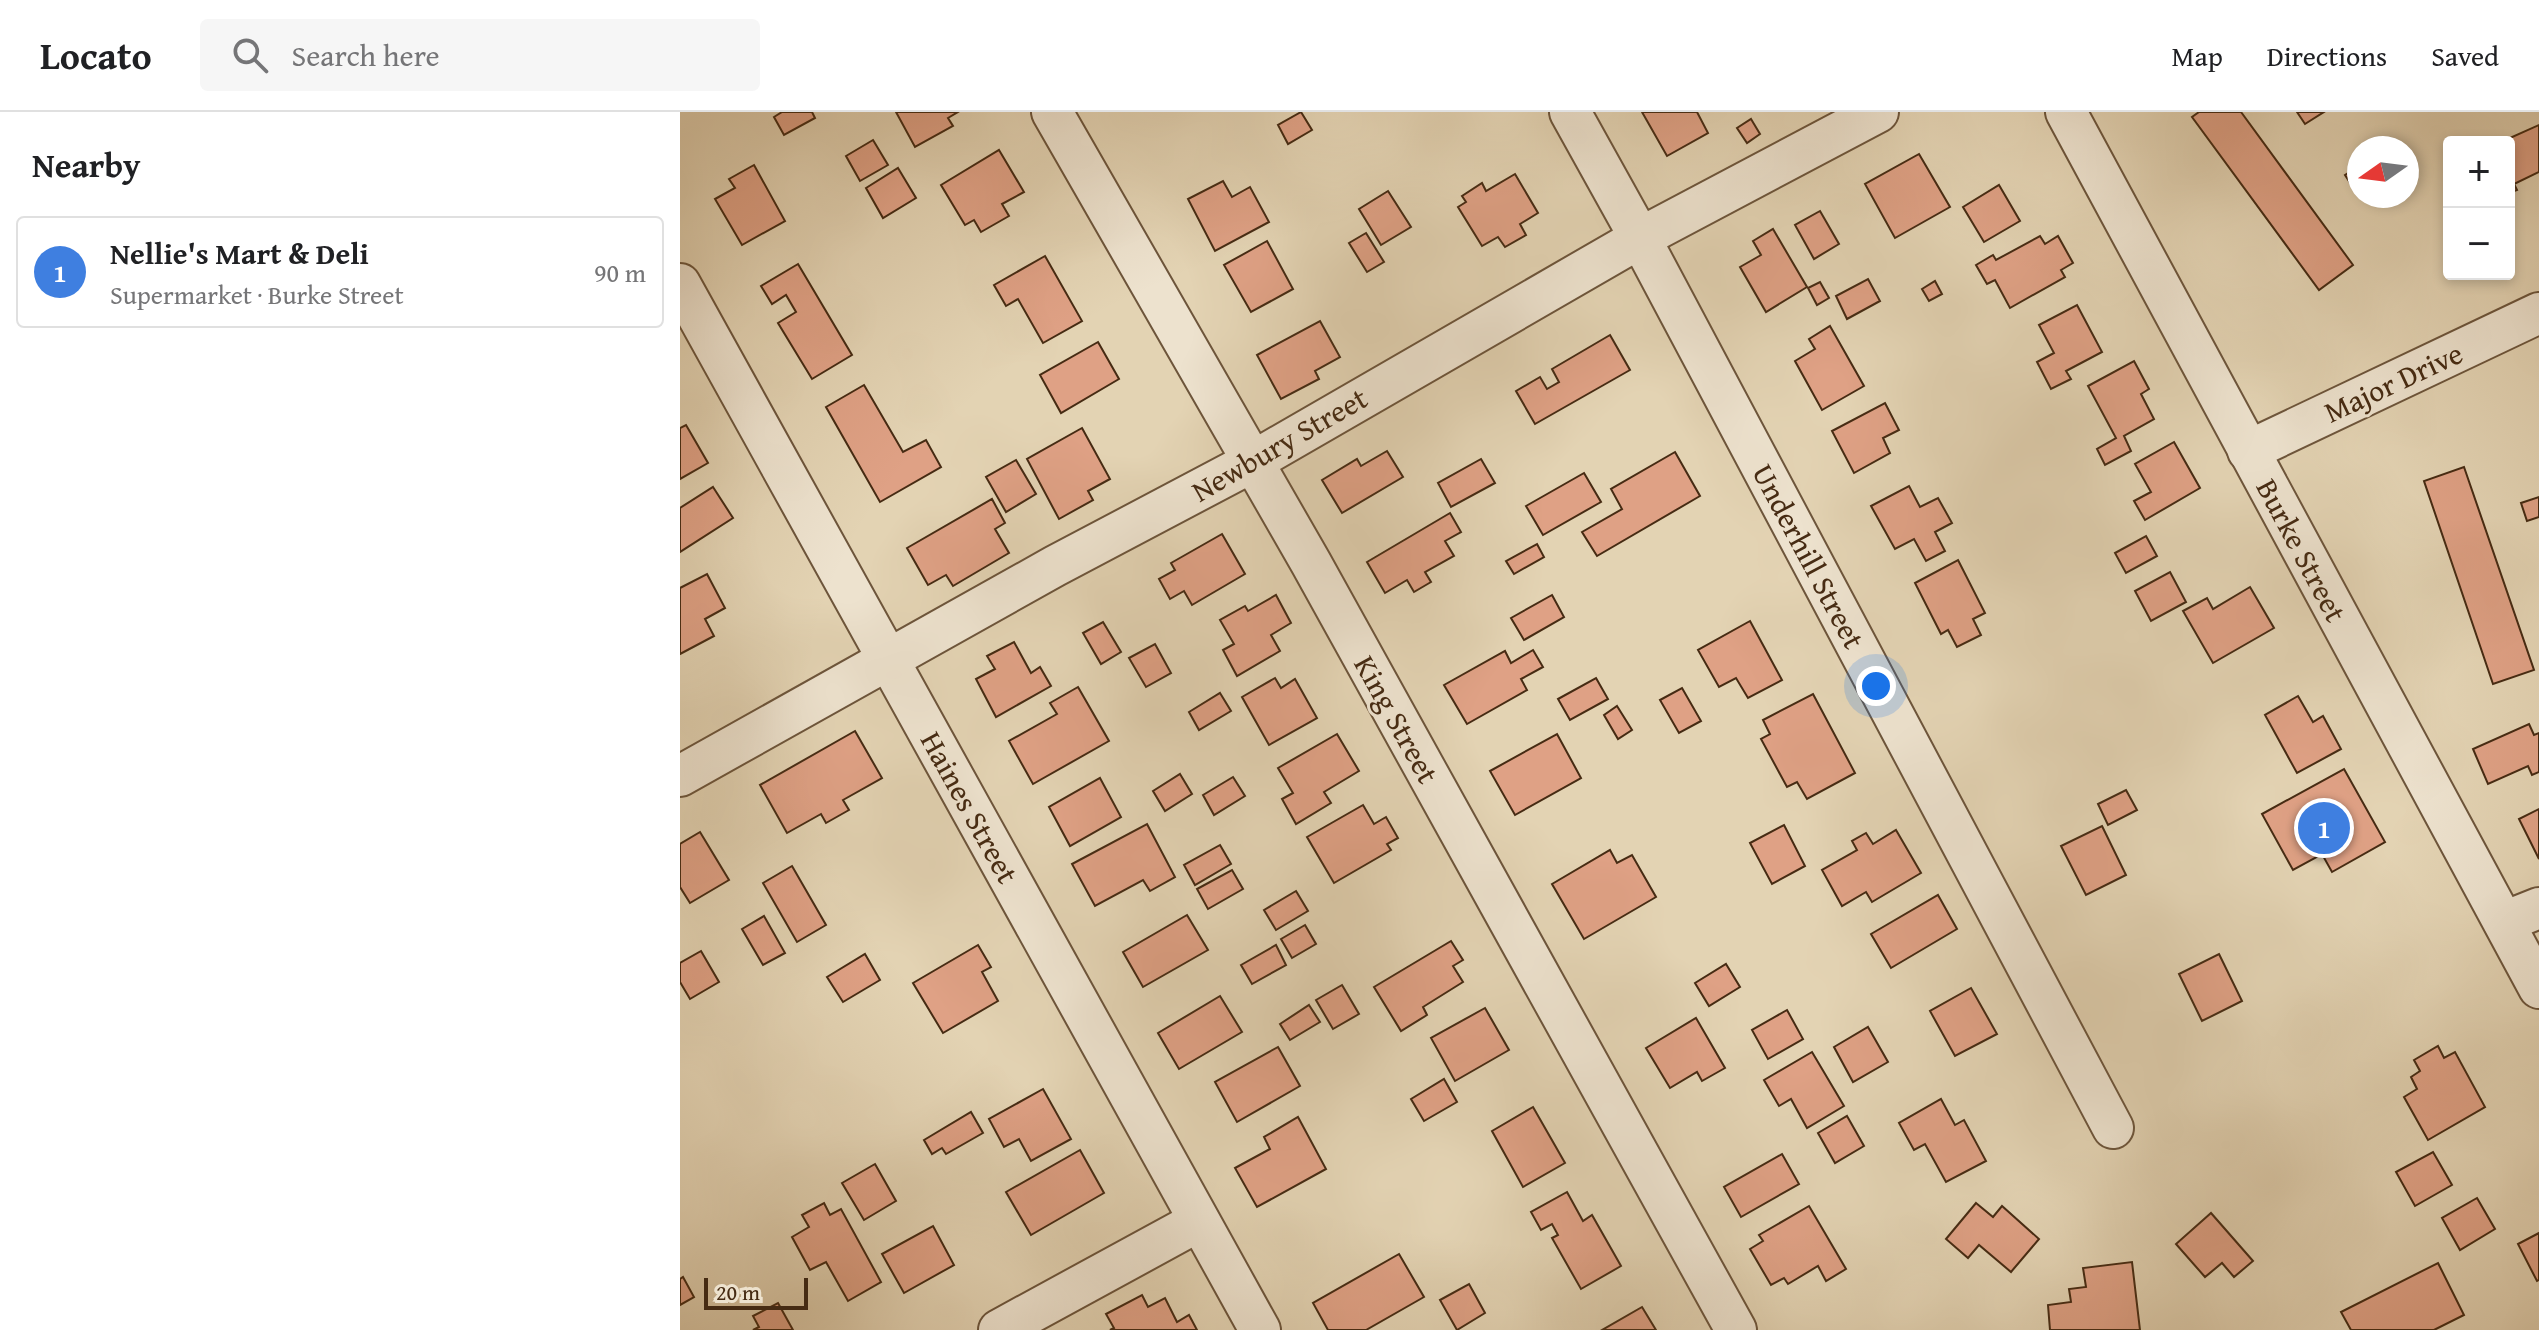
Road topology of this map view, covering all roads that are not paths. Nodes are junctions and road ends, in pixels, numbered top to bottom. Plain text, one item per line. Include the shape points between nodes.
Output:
1 (1052, 112) edge
2 (1570, 112) edge
3 (1878, 112) edge
4 (2066, 112) edge
5 (1640, 238) junction
6 (680, 284) edge
7 (2539, 313) edge
8 (2248, 451) junction
9 (1252, 462) junction
10 (888, 660) junction
11 (680, 776) edge
12 (2521, 915) edge
13 (2539, 988) edge
14 (2113, 1128) dead end
15 (1199, 1221) junction
16 (999, 1330) edge
17 (1260, 1330) edge
18 (1736, 1330) edge

1 - 9 street, King Street
2 - 5 street, Underhill Street
3 - 5 street, Newbury Street
4 - 8 street, Burke Street
5 - 9 street, Newbury Street
5 - 14 street, Underhill Street
6 - 10 street, Haines Street
7 - 8 street, Major Drive
8 - 12 street, Burke Street
9 - 10 street, Newbury Street
9 - 18 street, King Street
10 - 11 street, Newbury Street
10 - 15 street, Haines Street
12 - 13 street, Burke Street
15 - 16 street
15 - 17 street, Haines Street

